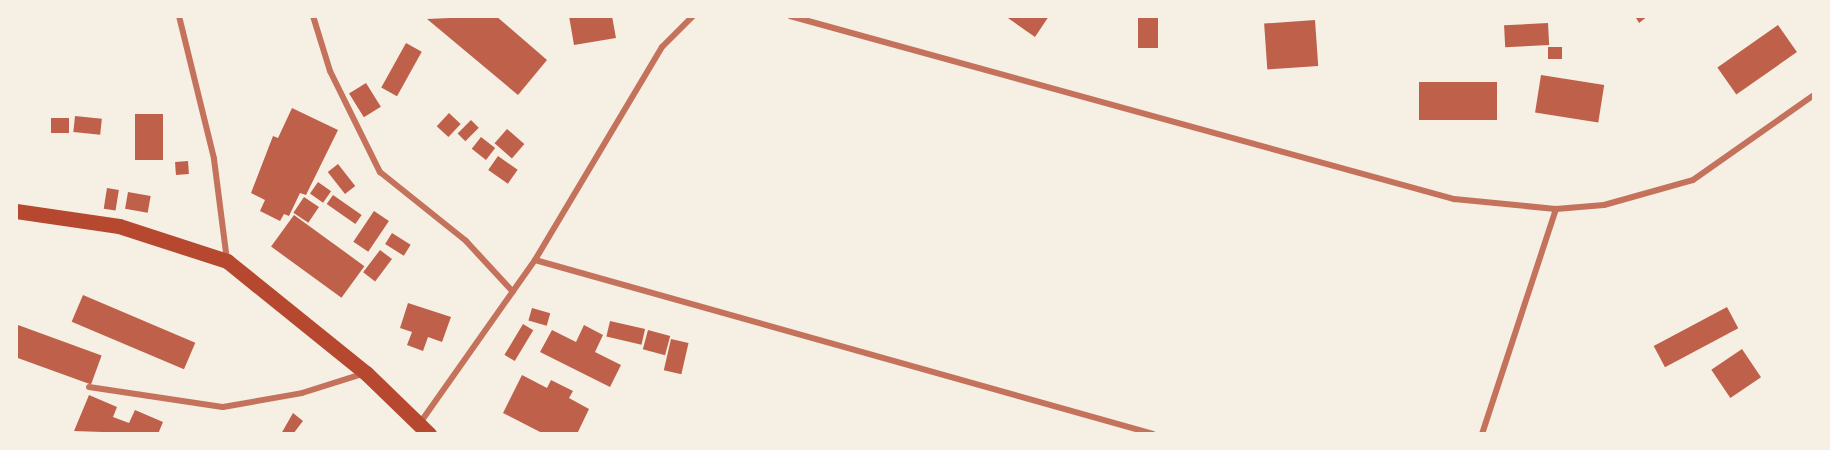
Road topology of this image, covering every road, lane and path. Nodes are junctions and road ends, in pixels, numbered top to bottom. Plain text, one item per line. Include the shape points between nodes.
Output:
1 (179, 16) edge
2 (313, 16) edge
3 (693, 16) edge
4 (790, 16) edge
5 (1814, 95) edge
6 (1556, 209) junction
7 (16, 211) edge
8 (535, 260) junction
9 (227, 261) junction
10 (513, 291) junction
11 (366, 373) junction
12 (88, 387) dead end
13 (424, 429) edge
14 (1153, 434) edge
15 (1482, 434) edge

1 - 9 street via 214,159
2 - 10 street via 330,71 380,172 466,241
3 - 8 street via 662,47
4 - 6 street via 1454,199
5 - 6 street via 1693,180 1623,201
6 - 15 street
7 - 9 main road via 119,226
8 - 10 street
8 - 14 street
9 - 11 main road
10 - 13 street
11 - 12 street via 302,393 222,407
11 - 13 main road

